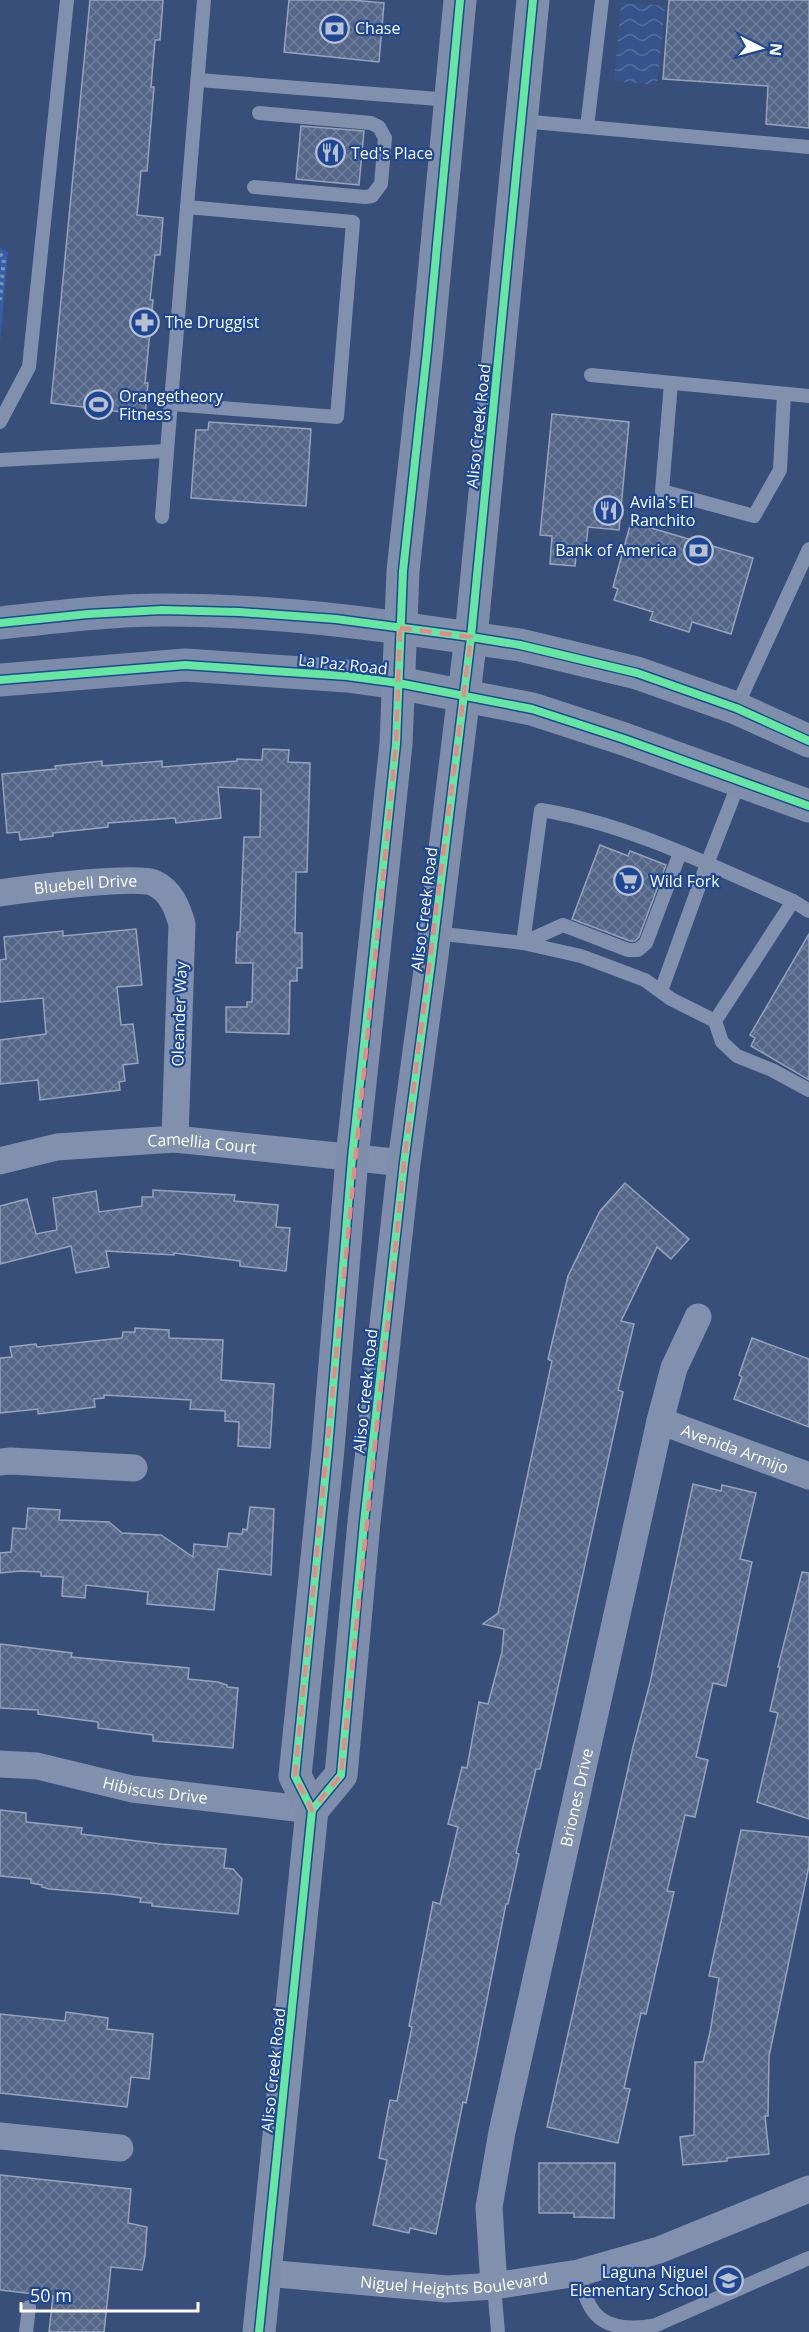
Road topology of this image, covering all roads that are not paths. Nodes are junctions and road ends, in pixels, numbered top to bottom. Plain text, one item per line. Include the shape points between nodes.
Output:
1 (67, 0) edge
2 (204, 0) edge
3 (460, 0) edge
4 (533, 0) edge
5 (602, 0) edge
6 (198, 80) junction
7 (451, 100) junction
8 (259, 113) dead end
9 (521, 121) junction
10 (586, 127) junction
11 (809, 147) edge
12 (254, 187) dead end
13 (187, 207) junction
14 (591, 375) dead end
15 (671, 383) junction
16 (784, 394) junction
17 (809, 396) edge
18 (171, 404) junction
19 (0, 422) edge
20 (167, 451) junction
21 (0, 460) edge
22 (162, 517) dead end
23 (809, 549) edge
24 (0, 623) edge
25 (400, 628) junction
26 (471, 637) junction
27 (0, 680) edge
28 (398, 683) junction
29 (464, 694) junction
30 (736, 708) junction
31 (809, 741) edge
32 (740, 780) junction
33 (809, 805) edge
34 (680, 853) junction
35 (707, 864) junction
36 (167, 892) joint
37 (0, 893) edge
38 (793, 901) junction
39 (809, 911) edge
40 (435, 933) junction
41 (523, 942) junction
42 (661, 991) junction
43 (715, 1021) junction
44 (809, 1090) edge
45 (175, 1139) junction
46 (352, 1158) junction
47 (0, 1161) edge
48 (404, 1163) junction
49 (698, 1317) dead end
50 (660, 1421) junction
51 (0, 1462) edge
52 (134, 1468) dead end
53 (809, 1476) edge
54 (0, 1764) edge
55 (312, 1810) junction
56 (0, 2136) edge
57 (120, 2148) dead end
58 (809, 2189) edge
59 (809, 2258) edge
60 (265, 2273) junction
61 (578, 2273) junction
62 (494, 2286) junction
63 (29, 2307) dead end
64 (26, 2332) edge
65 (259, 2332) edge
66 (498, 2332) edge

1 - 19 lane via 29,367
2 - 6 lane
3 - 7 main road, Aliso Creek Road
4 - 9 main road, Aliso Creek Road
5 - 10 lane
6 - 7 lane
6 - 13 lane
7 - 25 main road, Aliso Creek Road
8 - 12 lane via 371,123 379,127 385,138 381,184 372,196
9 - 10 lane
9 - 26 main road, Aliso Creek Road
10 - 11 lane
13 - 18 lane
13 - 18 lane via 353,222 340,385 337,417
14 - 15 lane
15 - 16 lane
15 - 16 lane via 662,491 754,516 780,470
16 - 17 lane
18 - 20 lane
20 - 21 lane
20 - 22 lane
23 - 30 lane
24 - 25 main road via 162,610 336,619
25 - 26 main road
25 - 28 main road, Aliso Creek Road
26 - 29 main road, Aliso Creek Road
26 - 30 main road via 536,648 637,673
27 - 28 main road, La Paz Road via 185,665
28 - 29 main road, La Paz Road
28 - 46 main road, Aliso Creek Road via 396,744
29 - 32 main road, La Paz Road via 532,709
29 - 40 main road, Aliso Creek Road
30 - 31 main road
32 - 33 main road, La Paz Road
32 - 35 lane
34 - 35 lane
34 - 41 lane via 646,943 638,950 628,950 563,925
34 - 41 lane via 580,816 541,810
35 - 38 lane
35 - 42 lane
36 - 37 street, Bluebell Drive via 153,883 128,880
36 - 45 street, Oleander Way via 177,906 182,924
38 - 39 lane
38 - 43 lane
40 - 41 lane
40 - 48 main road, Aliso Creek Road
41 - 42 lane via 581,956 645,980
42 - 43 lane
43 - 44 lane via 722,1042 736,1056
45 - 46 street, Camellia Court
45 - 47 street, Camellia Court via 57,1147
46 - 48 street, Camellia Court
46 - 55 main road, Aliso Creek Road via 295,1776
48 - 55 main road, Aliso Creek Road via 364,1522 341,1775
49 - 50 street, Briones Drive via 674,1368
50 - 53 street, Avenida Armijo
50 - 62 street, Briones Drive via 502,2132 489,2207
51 - 52 street
54 - 55 street, Hibiscus Drive via 37,1766 132,1789
55 - 60 main road, Aliso Creek Road
56 - 57 street
58 - 61 street, Niguel Heights Boulevard via 659,2250
59 - 61 lane via 639,2329 618,2328 603,2319 590,2307
60 - 62 street, Niguel Heights Boulevard via 447,2289
60 - 65 main road, Aliso Creek Road
61 - 62 street, Niguel Heights Boulevard
62 - 66 lane
63 - 64 lane

